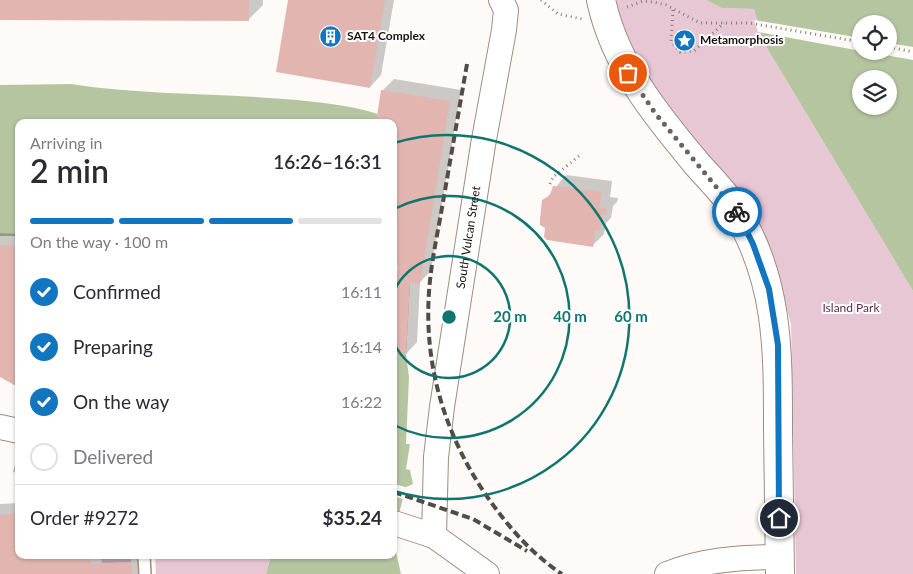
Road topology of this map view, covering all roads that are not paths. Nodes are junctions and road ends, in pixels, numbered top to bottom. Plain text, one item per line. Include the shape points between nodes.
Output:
1 (501, 0) edge
2 (611, 4) edge
3 (0, 427) edge
4 (15, 429) edge
5 (397, 524) edge
6 (434, 536) junction
7 (144, 559) edge
8 (779, 565) edge
9 (145, 574) edge
10 (487, 574) edge
11 (666, 574) edge

1 - 6 street, South Vulcan Street via 506,10 504,30 442,407 436,458
2 - 8 main road via 604,14 628,73 655,113 736,210 753,244 769,289 778,345
3 - 4 street
5 - 6 street
6 - 10 street
7 - 9 lane
8 - 11 street via 743,557

